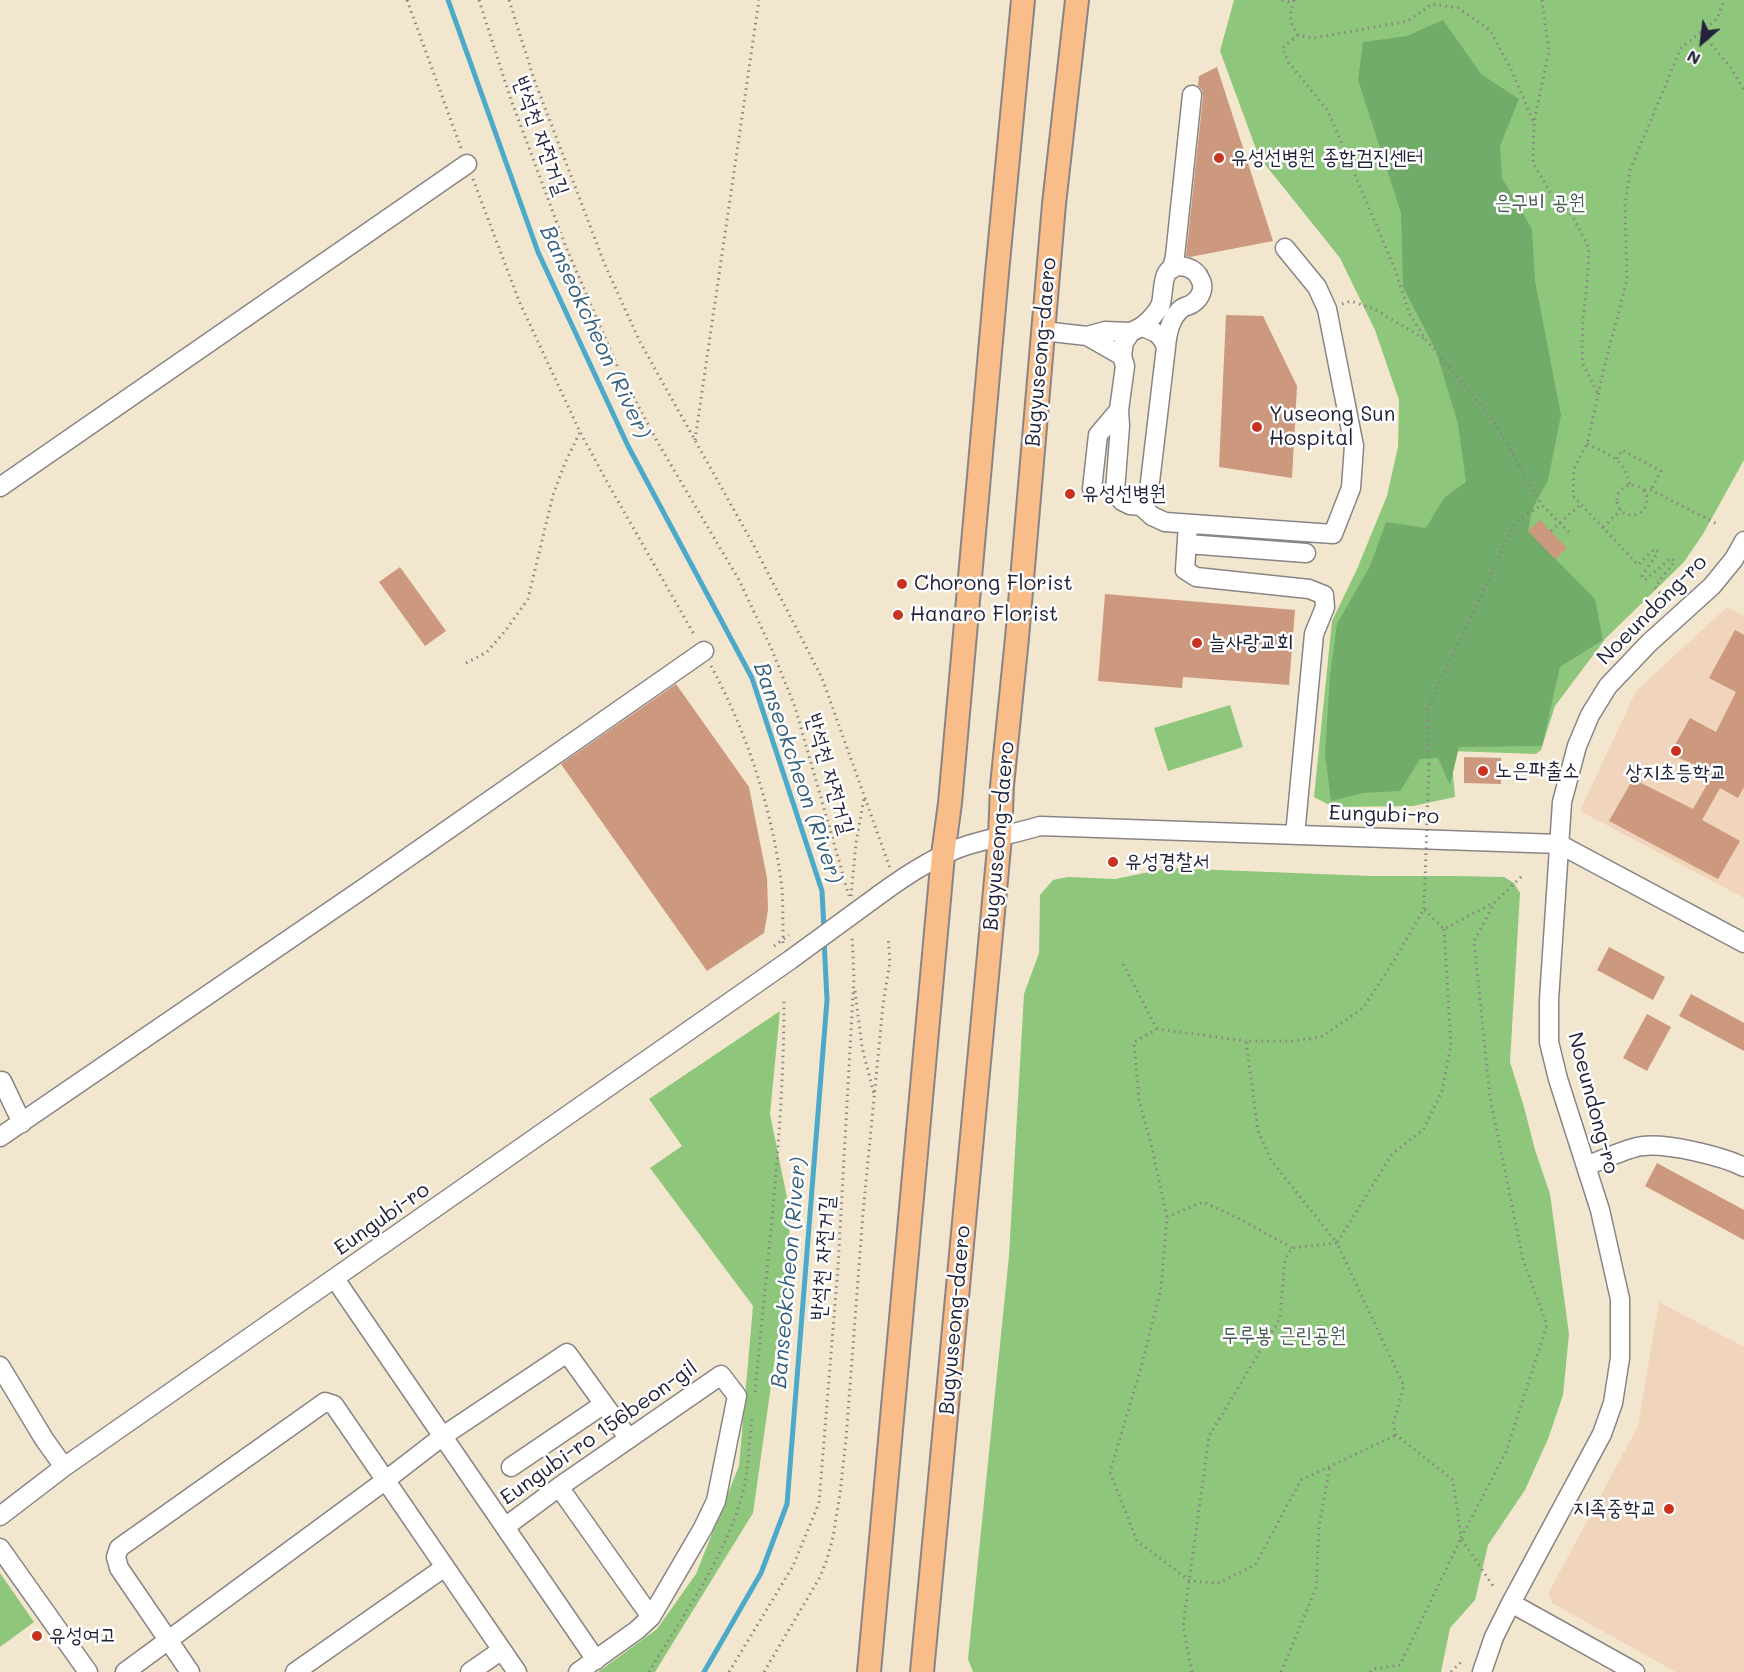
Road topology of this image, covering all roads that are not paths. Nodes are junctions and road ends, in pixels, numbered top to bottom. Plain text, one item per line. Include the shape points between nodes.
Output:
1 (1023, 0) edge
2 (1077, 0) edge
3 (1191, 95) dead end
4 (467, 164) road end
5 (1285, 248) dead end
6 (1177, 264) junction
7 (1136, 330) junction
8 (1043, 331) junction
9 (1087, 336) junction
10 (1166, 347) junction
11 (1122, 356) junction
12 (1119, 410) junction
13 (0, 487) edge
14 (1092, 489) dead end
15 (1145, 502) junction
16 (1188, 524) junction
17 (1744, 541) edge
18 (1187, 544) junction
19 (1306, 553) dead end
20 (704, 651) road end
21 (1295, 835) junction
22 (1000, 837) junction
23 (1559, 844) junction
24 (943, 855) junction
25 (1744, 943) edge
26 (2, 1081) dead end
27 (22, 1122) junction
28 (0, 1137) edge
29 (1586, 1166) junction
30 (1744, 1167) edge
31 (335, 1279) junction
32 (0, 1366) edge
33 (604, 1404) junction
34 (442, 1436) junction
35 (629, 1439) junction
36 (64, 1467) junction
37 (511, 1467) dead end
38 (386, 1480) junction
39 (559, 1487) junction
40 (0, 1516) edge
41 (505, 1527) junction
42 (0, 1548) edge
43 (445, 1566) junction
44 (1511, 1603) junction
45 (651, 1617) junction
46 (168, 1640) junction
47 (502, 1650) junction
48 (596, 1660) junction
49 (88, 1672) edge
50 (125, 1672) edge
51 (190, 1672) edge
52 (296, 1672) edge
53 (470, 1672) edge
54 (517, 1672) edge
55 (578, 1672) edge
56 (869, 1672) edge
57 (922, 1672) edge
58 (1482, 1672) edge
59 (1635, 1672) edge

1 - 24 main road
2 - 8 main road, Bugyuseong-daero
3 - 6 street
4 - 13 street
5 - 16 street via 1317,287 1327,309 1354,446 1351,488 1333,534
6 - 7 street via 1164,279 1159,308
6 - 10 street via 1196,273 1202,291 1194,303 1180,309 1167,334
7 - 9 street
7 - 10 street via 1153,330 1162,336
7 - 11 street via 1124,342
8 - 9 street
8 - 22 main road, Bugyuseong-daero
9 - 11 street
10 - 15 street
11 - 12 street via 1125,366
12 - 14 street via 1098,435
12 - 15 street via 1115,491 1130,505
15 - 16 street via 1152,516 1165,522
16 - 18 street
17 - 23 street, Noeundong-ro via 1712,586 1608,686 1590,714 1576,746 1562,802
18 - 19 street
18 - 21 street via 1185,570 1196,578 1309,589 1324,595 1325,607 1314,634
20 - 27 street
21 - 22 street, Eungubi-ro via 1040,826
21 - 23 street, Eungubi-ro
22 - 24 street, Eungubi-ro
22 - 57 main road, Bugyuseong-daero
23 - 25 street, Eungubi-ro
23 - 29 street, Noeundong-ro via 1549,1042
24 - 31 street, Eungubi-ro, bridge via 886,890
24 - 56 main road
26 - 27 street
27 - 28 street
29 - 30 street via 1641,1146 1667,1146
29 - 44 street, Noeundong-ro via 1620,1299 1620,1358 1613,1403 1602,1434
31 - 34 street
31 - 36 street, Eungubi-ro
32 - 36 street
33 - 34 street via 567,1353
33 - 35 street
33 - 37 street
34 - 38 street
34 - 41 street
35 - 39 street, Eungubi-ro 156beon-gil
35 - 45 street, Eungubi-ro 156beon-gil via 721,1375 737,1396 716,1501
36 - 40 street, Eungubi-ro
38 - 43 street
38 - 46 street
38 - 46 street via 334,1405 325,1402 120,1548 116,1557 119,1568
39 - 41 street, Eungubi-ro 156beon-gil
39 - 45 street
41 - 48 street
42 - 49 street
43 - 47 street
43 - 52 street
44 - 58 street, Noeundong-ro
44 - 59 street
45 - 48 street, Eungubi-ro 156beon-gil
46 - 50 street
46 - 51 street
47 - 53 street
47 - 54 street
48 - 55 street, Eungubi-ro 156beon-gil

